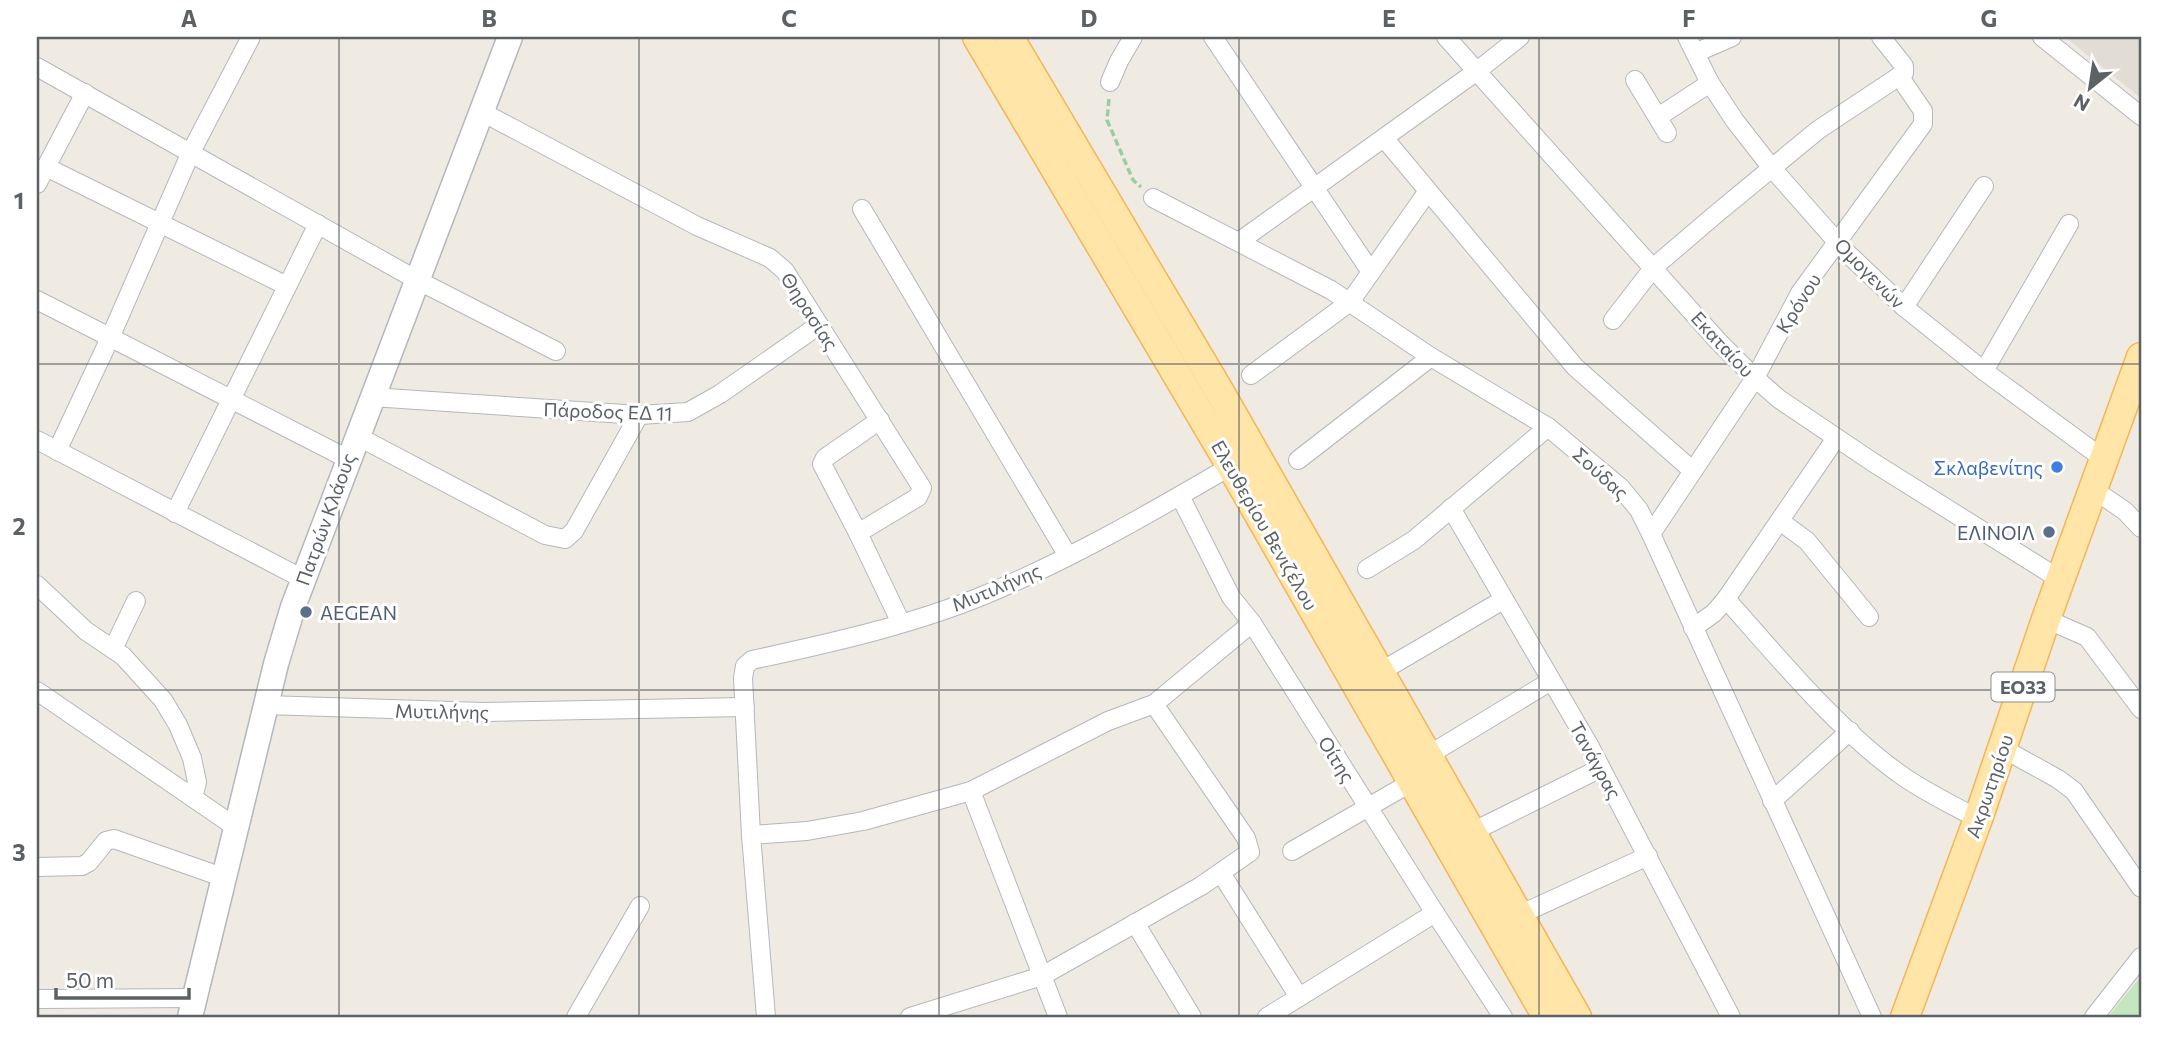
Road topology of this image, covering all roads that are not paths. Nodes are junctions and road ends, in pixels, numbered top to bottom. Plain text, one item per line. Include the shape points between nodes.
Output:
1 (251, 37) edge
2 (509, 37) edge
3 (977, 37) edge
4 (1009, 37) edge
5 (1133, 37) edge
6 (1213, 37) edge
7 (1446, 37) edge
8 (1520, 37) edge
9 (1732, 37) edge
10 (1881, 37) edge
11 (2042, 37) edge
12 (1691, 45) edge
13 (37, 67) edge
14 (1477, 71) junction
15 (1902, 71) junction
16 (1636, 80) dead end
17 (1110, 82) road end
18 (1710, 83) junction
19 (85, 93) junction
20 (482, 112) junction
21 (2141, 116) edge
22 (1384, 138) junction
23 (191, 152) junction
24 (46, 167) junction
25 (1771, 167) junction
26 (37, 184) edge
27 (1984, 186) dead end
28 (1314, 187) junction
29 (1428, 191) junction
30 (1153, 198) road end
31 (862, 209) dead end
32 (159, 222) junction
33 (318, 224) junction
34 (2069, 224) dead end
35 (1240, 242) junction
36 (1838, 242) junction
37 (1654, 267) junction
38 (1371, 272) junction
39 (417, 280) junction
40 (287, 286) junction
41 (37, 300) edge
42 (1349, 302) junction
43 (1905, 307) junction
44 (1613, 320) dead end
45 (819, 326) junction
46 (110, 338) junction
47 (556, 351) dead end
48 (1431, 357) junction
49 (2141, 357) edge
50 (1984, 371) junction
51 (1251, 375) dead end
52 (1755, 378) junction
53 (372, 397) junction
54 (230, 399) junction
55 (2134, 404) edge
56 (639, 415) junction
57 (880, 420) junction
58 (1548, 427) junction
59 (357, 436) junction
60 (1836, 438) junction
61 (37, 440) edge
62 (57, 451) junction
63 (348, 459) junction
64 (1298, 460) dead end
65 (2105, 460) junction
66 (1231, 466) junction
67 (1693, 471) junction
68 (2094, 490) junction
69 (1180, 496) junction
70 (1451, 508) junction
71 (175, 513) junction
72 (1780, 521) junction
73 (2141, 528) edge
74 (858, 533) junction
75 (1651, 534) junction
76 (1068, 556) junction
77 (1367, 569) dead end
78 (303, 579) junction
79 (2061, 580) junction
80 (37, 585) edge
81 (1727, 599) junction
82 (1503, 600) junction
83 (136, 601) dead end
84 (1869, 617) dead end
85 (2046, 620) junction
86 (901, 623) junction
87 (1252, 623) junction
88 (1693, 628) junction
89 (113, 649) junction
90 (1380, 672) junction
91 (1551, 681) junction
92 (37, 691) edge
93 (1154, 704) junction
94 (266, 705) junction
95 (745, 707) junction
96 (2141, 709) edge
97 (1850, 731) junction
98 (2002, 748) junction
99 (1427, 756) junction
100 (1601, 768) junction
101 (1412, 782) junction
102 (971, 791) junction
103 (192, 798) junction
104 (1772, 801) junction
105 (1367, 807) junction
106 (1978, 819) junction
107 (237, 828) junction
108 (1472, 832) junction
109 (751, 835) junction
110 (1292, 851) dead end
111 (1648, 856) junction
112 (37, 867) edge
113 (1221, 873) junction
114 (225, 878) junction
115 (2141, 888) edge
116 (640, 906) dead end
117 (1435, 913) junction
118 (1519, 915) junction
119 (1135, 923) junction
120 (2141, 957) edge
121 (1042, 976) junction
122 (1300, 997) junction
123 (37, 999) edge
124 (193, 1008) edge
125 (576, 1017) edge
126 (766, 1017) edge
127 (910, 1017) edge
128 (1058, 1017) edge
129 (1192, 1017) edge
130 (1267, 1017) edge
131 (1503, 1017) edge
132 (1547, 1017) edge
133 (1577, 1017) edge
134 (1731, 1017) edge
135 (1872, 1017) edge
136 (1905, 1017) edge
137 (2094, 1017) edge

1 - 23 street
2 - 20 main road, Πατρών Κλάους
3 - 66 main road, Ελευθερίου Βενιζέλου
4 - 90 main road, Ελευθερίου Βενιζέλου
5 - 17 street
6 - 28 street
7 - 14 street, Εκαταίου
8 - 14 street
9 - 12 street
10 - 15 street, Κρόνου
11 - 21 street
12 - 18 street, Ομογενών
13 - 19 street
14 - 22 street
14 - 37 street, Εκαταίου
15 - 25 street
15 - 36 street, Κρόνου via 1923,111 1923,124
16 - 18 street via 1663,125
18 - 25 street, Ομογενών
19 - 23 street
19 - 24 street
20 - 39 main road, Πατρών Κλάους
20 - 45 street, Θηρασίας via 697,226 770,258 785,271
22 - 28 street
22 - 29 street
23 - 32 street
23 - 33 street
24 - 26 street
24 - 32 street
25 - 36 street, Ομογενών
25 - 37 street
27 - 43 street
28 - 35 street
28 - 38 street
29 - 38 street
29 - 67 street via 1575,367
30 - 35 street, Σούδας
31 - 76 street
32 - 40 street
32 - 46 street
33 - 39 street
33 - 40 street
34 - 50 street
35 - 42 street, Σούδας
36 - 43 street, Ομογενών
36 - 52 street, Κρόνου via 1800,293
37 - 44 street
37 - 52 street, Εκαταίου
38 - 42 street
39 - 47 street
39 - 53 main road, Πατρών Κλάους
40 - 54 street
41 - 46 street
42 - 48 street, Σούδας
42 - 51 street
43 - 50 street, Ομογενών
45 - 56 street, Πάροδος ΕΔ 11 via 696,409
45 - 57 street, Θηρασίας
46 - 54 street
46 - 62 street
48 - 58 street, Σούδας
48 - 64 street
49 - 55 main road, Ακρωτηρίου / ΕΟ33
50 - 65 street, Ομογενών
52 - 60 street, Εκαταίου
52 - 67 street, Κρόνου
53 - 56 street, Πάροδος ΕΔ 11
53 - 59 main road, Πατρών Κλάους
54 - 63 street
54 - 71 street
55 - 65 main road, Ακρωτηρίου / ΕΟ33
56 - 59 street via 574,531 565,539 545,535
57 - 74 street via 822,464
57 - 74 street, Θηρασίας via 922,488 921,493
58 - 70 street
58 - 75 street, Σούδας via 1621,488
59 - 63 main road, Πατρών Κλάους
60 - 72 street
60 - 79 street, Εκαταίου
61 - 62 street
62 - 71 street
63 - 78 main road, Πατρών Κλάους
65 - 68 main road, Ακρωτηρίου / ΕΟ33
66 - 69 street, Μυτιλήνης
66 - 101 main road, Ελευθερίου Βενιζέλου
67 - 75 street, Κρόνου
68 - 73 street
68 - 79 main road, Ακρωτηρίου / ΕΟ33
69 - 76 street, Μυτιλήνης
69 - 87 street, Οίτης via 1231,597
70 - 77 street via 1414,540
70 - 82 street, Τανάγρας
71 - 78 street
72 - 81 street
72 - 84 street via 1807,541
74 - 86 street
75 - 88 street, Σούδας
76 - 86 street, Μυτιλήνης via 986,594
78 - 94 main road, Πατρών Κλάους
79 - 85 main road, Ακρωτηρίου / ΕΟ33
80 - 89 street
81 - 88 street
81 - 97 street
82 - 90 street
82 - 91 street, Τανάγρας
83 - 89 street
85 - 96 street via 2087,637
85 - 98 main road, Ακρωτηρίου / ΕΟ33
86 - 95 street, Μυτιλήνης via 752,660 745,666 743,678
87 - 93 street
87 - 105 street, Οίτης
88 - 104 street, Σούδας
89 - 103 street via 157,692 178,725 196,774
90 - 99 main road, Ελευθερίου Βενιζέλου
91 - 99 street
91 - 100 street, Τανάγρας
92 - 103 street
93 - 102 street via 1102,724
93 - 113 street via 1246,838 1250,852
94 - 95 street, Μυτιλήνης via 470,712
94 - 107 main road, Πατρών Κλάους
95 - 109 street
97 - 104 street
97 - 106 street via 1902,776
98 - 106 main road, Ακρωτηρίου / ΕΟ33
98 - 115 street via 2074,791
99 - 108 main road, Ελευθερίου Βενιζέλου
100 - 108 street
100 - 111 street, Τανάγρας
101 - 105 street
101 - 132 main road, Ελευθερίου Βενιζέλου
102 - 109 street via 863,821
102 - 121 street
103 - 107 street
104 - 135 street, Σούδας
105 - 110 street
105 - 117 street, Οίτης
106 - 136 main road, Ακρωτηρίου / ΕΟ33
107 - 114 main road, Πατρών Κλάους
108 - 118 main road, Ελευθερίου Βενιζέλου
109 - 126 street
111 - 118 street
111 - 134 street, Τανάγρας
112 - 114 street via 82,866 106,841 114,839
113 - 119 street
113 - 122 street
114 - 124 main road, Πατρών Κλάους
116 - 125 street
117 - 122 street
117 - 131 street, Οίτης
118 - 133 main road, Ελευθερίου Βενιζέλου
119 - 121 street
119 - 129 street
120 - 137 street
121 - 127 street
121 - 128 street
122 - 130 street
123 - 124 street

